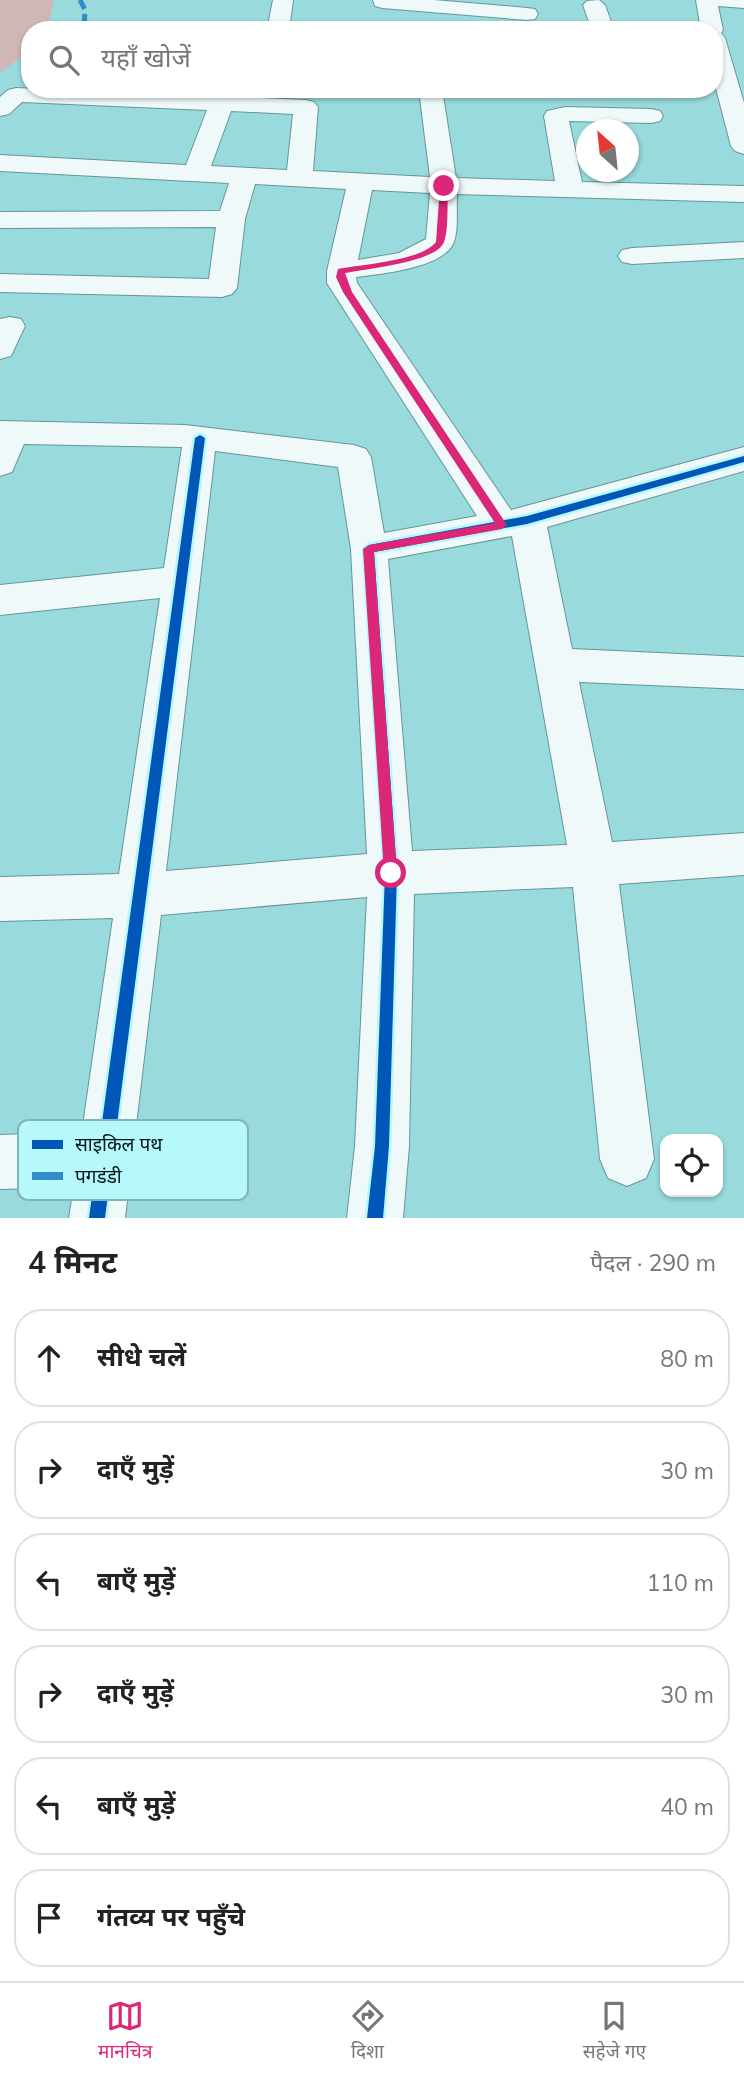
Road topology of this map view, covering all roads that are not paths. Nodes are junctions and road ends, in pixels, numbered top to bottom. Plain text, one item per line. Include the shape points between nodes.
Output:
1 (283, 0) edge
2 (706, 0) edge
3 (720, 0) edge
4 (382, 2) dead end
5 (744, 2) edge
6 (594, 5) dead end
7 (528, 15) edge
8 (280, 21) edge
9 (600, 21) edge
10 (710, 21) edge
11 (723, 54) edge
12 (744, 61) edge
13 (723, 71) edge
14 (21, 96) edge
15 (223, 98) edge
16 (239, 98) edge
17 (432, 98) edge
18 (0, 109) edge
19 (739, 114) edge
20 (651, 116) dead end
21 (744, 146) edge
22 (3, 168) edge
23 (195, 175) junction
24 (244, 176) junction
25 (299, 177) junction
26 (361, 181) junction
27 (444, 186) junction
28 (570, 189) junction
29 (744, 194) edge
30 (231, 219) junction
31 (0, 220) edge
32 (744, 250) edge
33 (632, 256) dead end
34 (341, 271) junction
35 (0, 283) edge
36 (201, 438) junction
37 (4, 443) edge
38 (744, 459) edge
39 (515, 522) junction
40 (369, 549) junction
41 (182, 581) junction
42 (0, 600) edge
43 (555, 665) junction
44 (744, 673) edge
45 (744, 854) edge
46 (594, 865) junction
47 (391, 873) junction
48 (142, 895) junction
49 (0, 900) edge
50 (110, 1120) edge
51 (627, 1159) dead end
52 (18, 1161) edge
53 (0, 1162) edge
54 (99, 1200) edge
55 (97, 1218) edge
56 (374, 1218) edge

1 - 8 street
2 - 10 street
3 - 5 street
4 - 7 street
6 - 9 street
11 - 12 street
13 - 19 street
14 - 18 street
15 - 23 street
16 - 25 street via 306,107
17 - 27 street
19 - 21 street
20 - 28 street via 556,116
22 - 23 street
23 - 24 street
24 - 25 street
24 - 30 street
25 - 26 street
26 - 27 street
26 - 34 street
27 - 28 street
27 - 34 street via 440,242 435,249 417,257
28 - 29 street
30 - 31 street
30 - 35 street via 222,288
32 - 33 street
34 - 39 street via 347,292
36 - 37 street
36 - 40 street via 354,457
36 - 41 street
38 - 39 street
39 - 40 street
39 - 43 street
40 - 47 street
41 - 42 street
41 - 48 street
43 - 44 street
43 - 46 street
45 - 46 street
46 - 47 street
46 - 51 street
47 - 48 street
47 - 56 street via 382,1146
48 - 49 street
48 - 50 street
52 - 53 street
54 - 55 street

